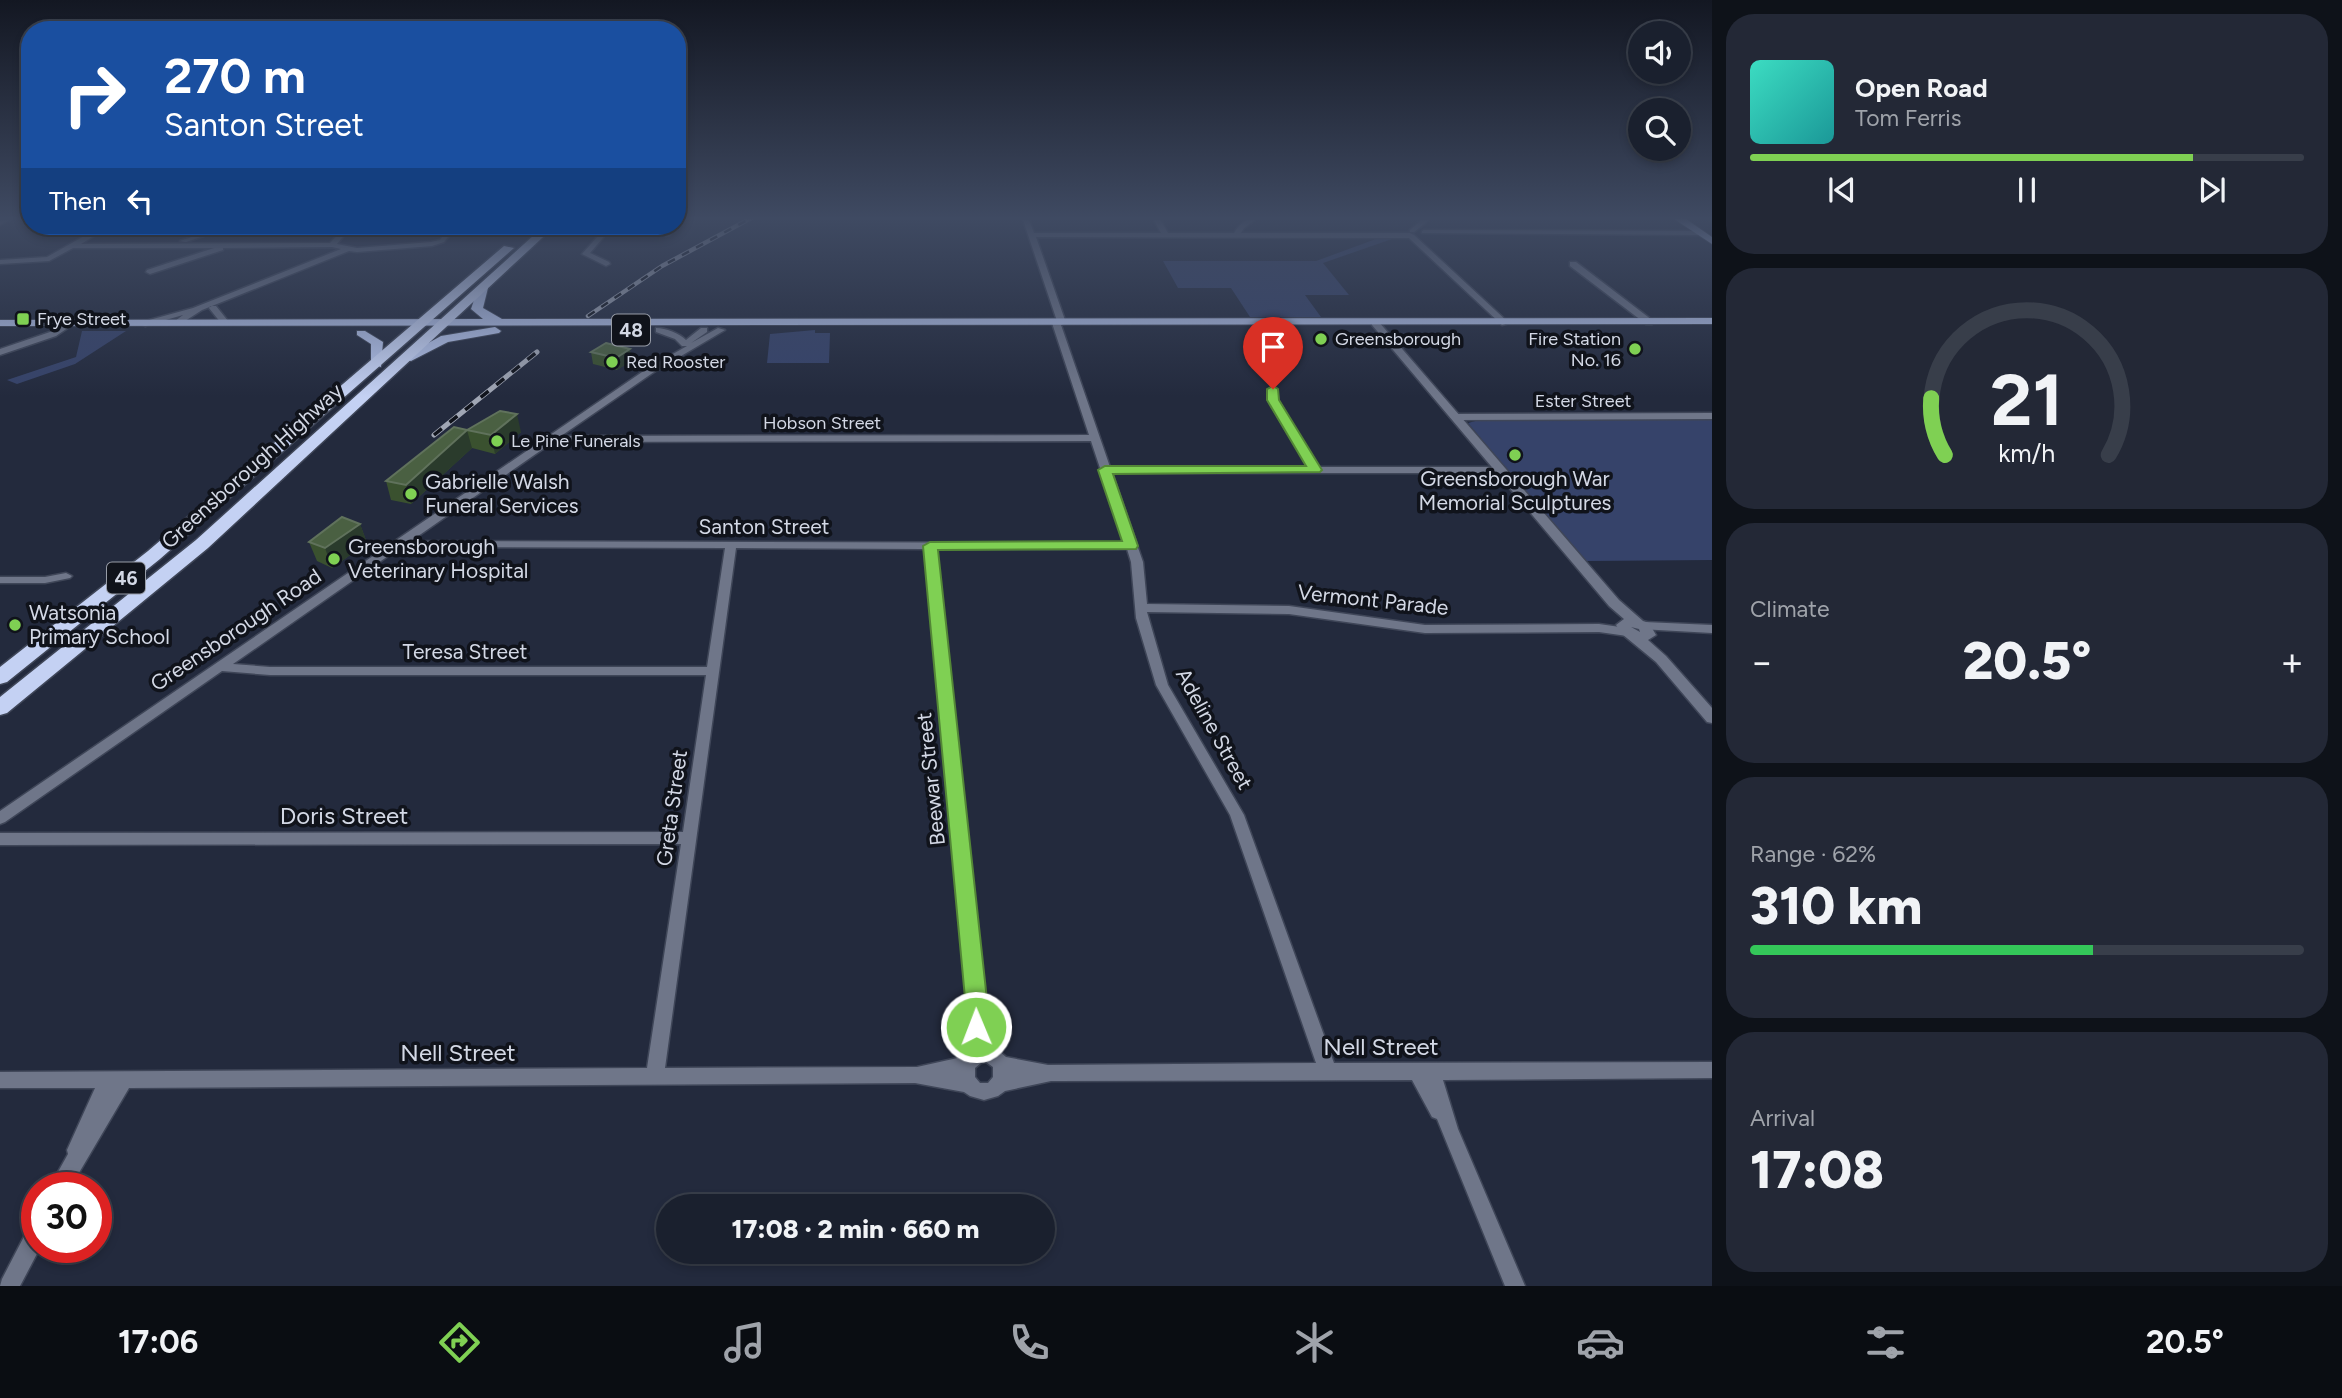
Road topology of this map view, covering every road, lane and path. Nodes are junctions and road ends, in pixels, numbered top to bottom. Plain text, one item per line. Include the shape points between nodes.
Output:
1 (282, 277) edge
2 (473, 277) edge
3 (495, 277) edge
4 (1044, 277) edge
5 (1460, 277) edge
6 (1590, 277) edge
7 (483, 288) junction
8 (226, 300) junction
9 (443, 303) junction
10 (199, 308) junction
11 (213, 308) junction
12 (224, 321) junction
13 (337, 321) junction
14 (446, 321) junction
15 (504, 321) junction
16 (422, 322) junction
17 (1712, 322) edge
18 (0, 323) edge
19 (71, 323) junction
20 (1059, 323) junction
21 (1375, 323) junction
22 (1505, 323) junction
23 (1649, 323) junction
24 (145, 324) junction
25 (182, 325) junction
26 (721, 326) junction
27 (659, 330) junction
28 (704, 330) junction
29 (495, 331) junction
30 (411, 332) junction
31 (434, 332) junction
32 (361, 333) junction
33 (684, 344) junction
34 (0, 352) edge
35 (407, 358) junction
36 (669, 359) junction
37 (377, 364) junction
38 (1273, 389) dead end
39 (1712, 416) edge
40 (1455, 417) junction
41 (551, 439) junction
42 (1094, 439) junction
43 (1105, 470) junction
44 (1315, 470) junction
45 (1500, 470) junction
46 (398, 544) junction
47 (731, 546) junction
48 (930, 546) junction
49 (1130, 546) junction
50 (66, 576) dead end
51 (0, 580) edge
52 (1142, 608) junction
53 (1636, 629) junction
54 (1712, 629) edge
55 (219, 667) junction
56 (712, 671) junction
57 (0, 677) edge
58 (0, 708) edge
59 (1712, 718) edge
60 (0, 818) edge
61 (689, 838) junction
62 (0, 839) edge
63 (977, 1009) junction
64 (970, 1060) junction
65 (997, 1061) junction
66 (1712, 1070) edge
67 (1328, 1071) junction
68 (1424, 1072) junction
69 (1051, 1073) junction
70 (915, 1075) junction
71 (655, 1076) junction
72 (116, 1079) junction
73 (0, 1080) edge
74 (1002, 1083) junction
75 (970, 1084) junction
76 (68, 1172) edge
77 (21, 1263) edge
78 (9, 1286) edge
79 (1515, 1286) edge

1 - 8 street
2 - 9 highway, 46
3 - 7 highway, 46
4 - 20 street
5 - 22 street
6 - 23 street
7 - 14 highway, 46
7 - 15 main road via 478,310
8 - 10 street
8 - 11 street
9 - 13 main road via 406,316
9 - 16 highway, 46
10 - 24 street
10 - 25 street
11 - 12 street
11 - 25 street
12 - 13 main road, 48
12 - 25 main road, 48
13 - 16 main road, 48
14 - 15 main road, 48
14 - 16 main road, 48
14 - 31 highway, 46
15 - 26 main road, 48
16 - 30 highway, 46
17 - 23 main road, 48
18 - 19 main road, 48
19 - 24 main road, 48
19 - 34 street
20 - 21 main road, 48
20 - 26 main road, 48
20 - 42 street, Adeline Street
21 - 22 main road, 48
21 - 40 street
22 - 23 main road, 48
24 - 25 main road, 48
25 - 32 main road, 48
26 - 28 main road, 48
26 - 36 street, Greensborough Road
27 - 28 main road, 48
27 - 29 main road, 48
27 - 33 street
28 - 33 street, Greensborough Road
29 - 31 main road, 48
29 - 35 main road via 445,339
30 - 31 main road, 48
30 - 32 main road, 48
30 - 37 highway, Greensborough Highway / 46
31 - 35 highway, Greensborough Highway / 46
32 - 37 main road via 377,342
33 - 36 street, Greensborough Road
35 - 58 highway, Greensborough Highway / 46 via 202,544
36 - 41 street, Greensborough Road
37 - 57 highway, Greensborough Highway / 46 via 154,555
38 - 44 street via 1273,400
39 - 40 street, Ester Street
40 - 45 street
41 - 42 street, Hobson Street
41 - 46 street, Greensborough Road
42 - 43 street, Adeline Street
43 - 44 street
43 - 49 street, Adeline Street
44 - 45 street
45 - 53 street
46 - 47 street, Santon Street
46 - 55 street, Greensborough Road
47 - 48 street, Santon Street
47 - 56 street, Greta Street
48 - 49 street, Santon Street
48 - 63 street, Beewar Street
49 - 52 street, Adeline Street via 1139,570
50 - 51 street
52 - 53 street, Vermont Parade via 1289,610 1425,629
52 - 67 street, Adeline Street via 1162,685 1237,815
53 - 54 street, Vermont Parade
53 - 59 street
55 - 56 street, Teresa Street via 271,671
55 - 60 street, Greensborough Road
56 - 61 street, Greta Street
61 - 62 street, Doris Street
61 - 71 street, Greta Street
63 - 64 street, Beewar Street
63 - 65 street, Beewar Street
64 - 65 street
64 - 70 street, Nell Street
64 - 75 street via 965,1074
65 - 69 street, Nell Street
65 - 74 street via 1004,1073
66 - 68 street, Nell Street
67 - 68 street, Nell Street
67 - 69 street, Nell Street
68 - 79 street
69 - 74 street, Nell Street
70 - 71 street, Nell Street
70 - 75 street, Nell Street
71 - 72 street, Nell Street
72 - 73 street, Nell Street
72 - 76 street via 103,1120
74 - 75 street via 989,1091
77 - 78 street

